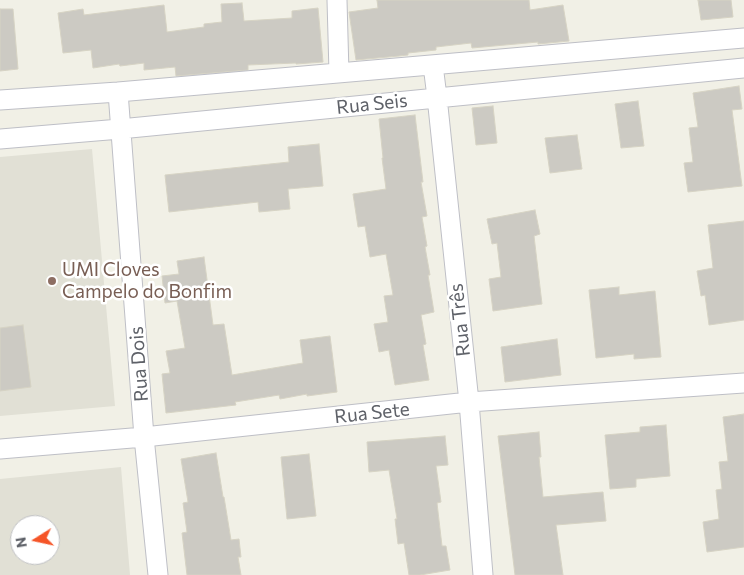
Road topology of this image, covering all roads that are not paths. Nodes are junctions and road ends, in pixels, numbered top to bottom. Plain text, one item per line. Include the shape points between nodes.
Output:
1 (336, 0) edge
2 (744, 38) edge
3 (433, 65) junction
4 (744, 68) edge
5 (339, 73) junction
6 (118, 92) junction
7 (437, 97) junction
8 (0, 100) edge
9 (120, 130) junction
10 (0, 139) edge
11 (744, 383) edge
12 (469, 402) junction
13 (144, 437) junction
14 (0, 449) edge
15 (158, 575) edge
16 (483, 575) edge

1 - 5 street
2 - 3 street
3 - 5 street
3 - 7 street, Rua Três
4 - 7 street, Rua Seis
5 - 6 street
6 - 8 street
6 - 9 street, Rua Dois
7 - 9 street, Rua Seis
7 - 12 street, Rua Três
9 - 10 street, Rua Seis
9 - 13 street, Rua Dois
11 - 12 street, Rua Sete
12 - 13 street, Rua Sete
12 - 16 street, Rua Três
13 - 14 street, Rua Sete
13 - 15 street, Rua Dois

